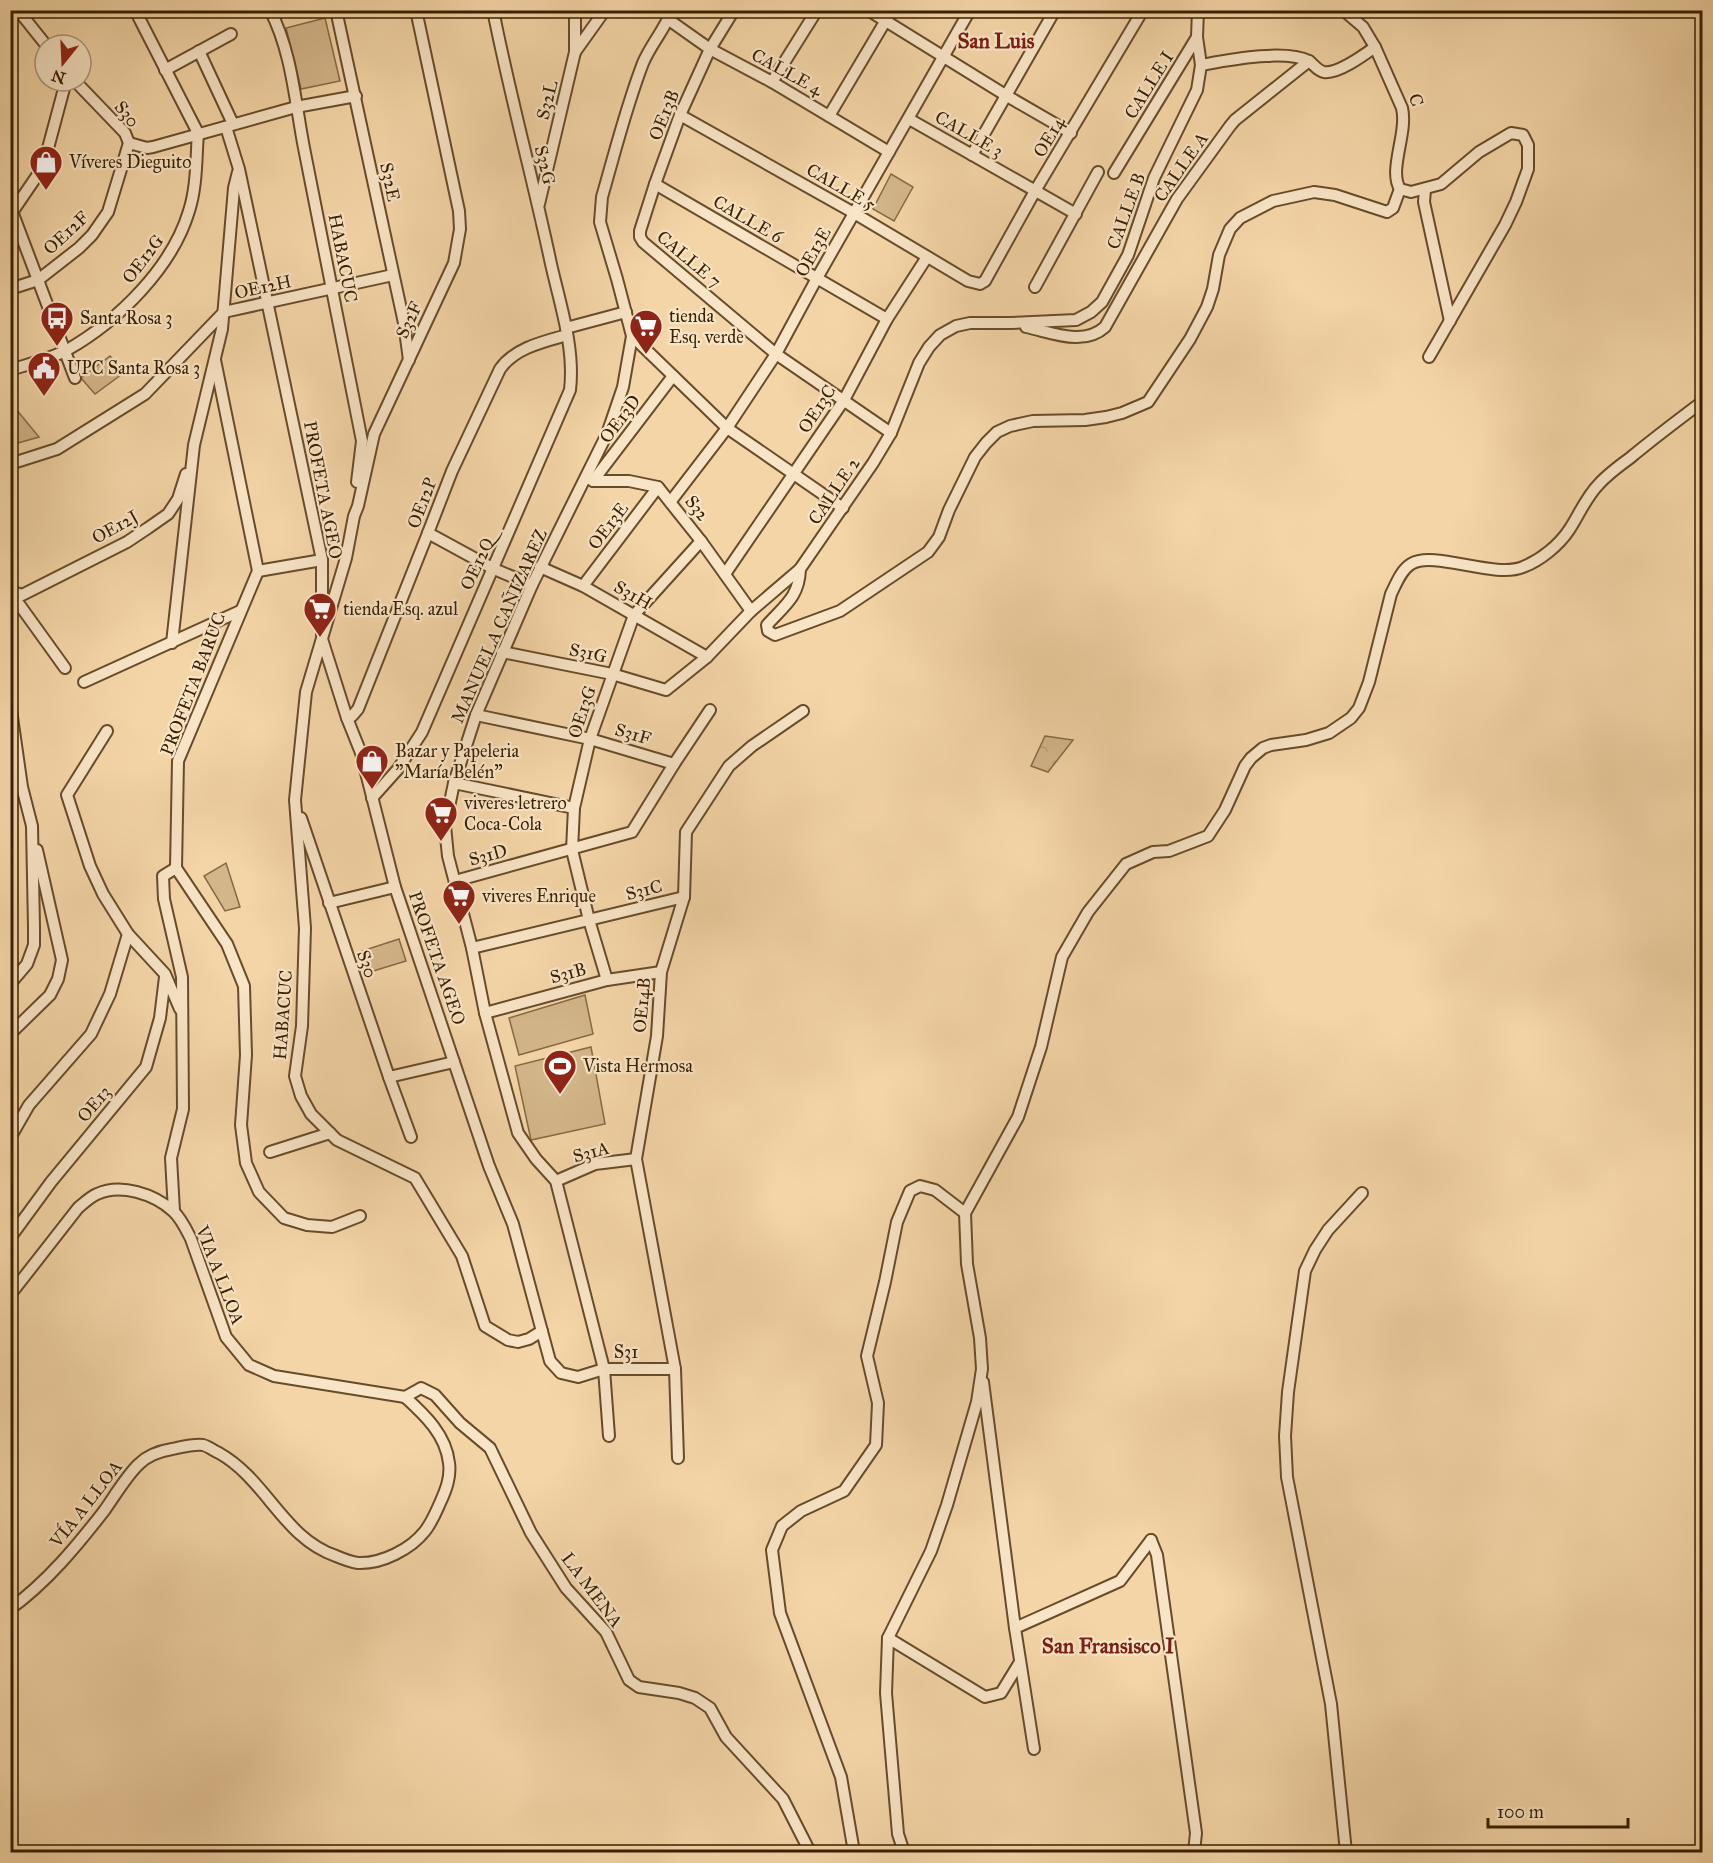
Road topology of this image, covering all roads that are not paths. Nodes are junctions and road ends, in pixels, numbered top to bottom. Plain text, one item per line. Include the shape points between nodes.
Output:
1 (18, 10) edge
2 (135, 10) edge
3 (270, 10) edge
4 (336, 10) edge
5 (416, 10) edge
6 (493, 10) edge
7 (575, 10) edge
8 (604, 10) edge
9 (734, 10) edge
10 (817, 10) edge
11 (868, 10) edge
12 (970, 10) edge
13 (1055, 10) edge
14 (1143, 10) edge
15 (1198, 10) edge
16 (1343, 10) edge
17 (1697, 10) edge
18 (671, 15) edge
19 (889, 16) edge
20 (1702, 16) edge
21 (36, 33) edge
22 (231, 34) dead end
23 (1197, 37) junction
24 (1375, 47) junction
25 (710, 49) junction
26 (199, 51) junction
27 (575, 52) junction
28 (943, 57) junction
29 (1310, 61) junction
30 (1201, 65) junction
31 (165, 70) junction
32 (772, 82) junction
33 (63, 93) edge
34 (87, 93) edge
35 (356, 96) junction
36 (1007, 96) junction
37 (296, 107) junction
38 (680, 115) junction
39 (829, 116) junction
40 (909, 119) junction
41 (230, 125) junction
42 (1071, 132) junction
43 (198, 133) junction
44 (129, 143) junction
45 (889, 152) junction
46 (972, 155) junction
47 (239, 169) junction
48 (1098, 172) dead end
49 (1114, 173) dead end
50 (655, 184) junction
51 (1400, 189) junction
52 (1425, 190) junction
53 (1035, 191) junction
54 (538, 206) junction
55 (11, 210) edge
56 (854, 213) junction
57 (1076, 214) junction
58 (640, 237) joint
59 (927, 257) junction
60 (393, 275) junction
61 (817, 278) junction
62 (38, 280) junction
63 (985, 281) joint
64 (1035, 287) dead end
65 (332, 288) junction
66 (10, 289) edge
67 (267, 303) junction
68 (224, 312) junction
69 (626, 312) junction
70 (887, 319) junction
71 (1450, 321) junction
72 (1011, 323) junction
73 (566, 332) junction
74 (632, 336) junction
75 (66, 351) junction
76 (776, 354) junction
77 (1429, 357) dead end
78 (215, 360) junction
79 (409, 361) junction
80 (10, 370) edge
81 (673, 376) junction
82 (75, 378) dead end
83 (844, 400) junction
84 (1702, 402) edge
85 (727, 428) junction
86 (891, 433) junction
87 (194, 445) junction
88 (10, 464) edge
89 (794, 475) junction
90 (589, 479) junction
91 (658, 487) junction
92 (671, 501) junction
93 (843, 508) junction
94 (354, 516) junction
95 (428, 533) junction
96 (701, 541) junction
97 (322, 560) junction
98 (540, 567) junction
99 (800, 568) junction
100 (494, 569) junction
101 (258, 571) junction
102 (726, 574) junction
103 (532, 585) junction
104 (583, 586) junction
105 (10, 592) edge
106 (240, 611) junction
107 (751, 611) junction
108 (634, 615) junction
109 (322, 639) junction
110 (172, 643) junction
111 (502, 652) junction
112 (707, 657) junction
113 (65, 668) dead end
114 (612, 674) junction
115 (84, 682) dead end
116 (666, 690) joint
117 (10, 703) edge
118 (710, 710) dead end
119 (804, 711) dead end
120 (476, 715) junction
121 (347, 718) junction
122 (107, 731) dead end
123 (590, 739) junction
124 (674, 764) junction
125 (454, 783) junction
126 (372, 798) junction
127 (295, 801) junction
128 (574, 808) junction
129 (32, 826) junction
130 (572, 850) junction
131 (176, 868) junction
132 (455, 881) junction
133 (396, 887) junction
134 (684, 897) junction
135 (329, 903) junction
136 (589, 920) junction
137 (128, 934) junction
138 (472, 948) junction
139 (661, 972) junction
140 (165, 974) junction
141 (607, 980) junction
142 (10, 984) edge
143 (182, 1013) junction
144 (485, 1013) junction
145 (10, 1034) edge
146 (454, 1062) junction
147 (389, 1077) junction
148 (330, 1133) junction
149 (411, 1137) dead end
150 (10, 1138) edge
151 (270, 1152) dead end
152 (636, 1159) junction
153 (556, 1181) junction
154 (1362, 1193) dead end
155 (174, 1211) junction
156 (965, 1214) junction
157 (360, 1216) dead end
158 (10, 1238) edge
159 (10, 1295) edge
160 (542, 1331) junction
161 (675, 1368) junction
162 (604, 1369) junction
163 (982, 1369) junction
164 (578, 1377) joint
165 (405, 1397) junction
166 (609, 1436) dead end
167 (678, 1458) dead end
168 (10, 1609) edge
169 (1015, 1628) junction
170 (888, 1638) junction
171 (1020, 1662) junction
172 (1034, 1749) dead end
173 (810, 1852) edge
174 (854, 1852) edge
175 (904, 1852) edge
176 (1194, 1852) edge
177 (1346, 1852) edge

1 - 21 street
2 - 31 street
3 - 37 street, HABACUC via 286,47
4 - 35 street, S32E
5 - 79 street, S32F via 460,229 451,271
6 - 54 street, S32G
7 - 27 street
8 - 27 street, S32L
9 - 25 street, OE13B
10 - 32 street
11 - 19 street
12 - 28 street, OE13E
13 - 36 street
14 - 42 street, OE14
15 - 23 street, CALLE I
16 - 24 street, C via 1363,27
17 - 20 street
18 - 25 street, CALLE 4
18 - 69 street, MANUELA CAÑIZAREZ via 633,90 602,197 600,222
19 - 28 street
19 - 39 street
22 - 26 street
23 - 30 street, CALLE B
23 - 49 street, CALLE I
24 - 29 street via 1329,72 1320,71
24 - 51 street, C via 1405,117 1396,173
25 - 32 street, CALLE 4
25 - 38 street, OE13B
26 - 31 street
26 - 41 street, PROFETA AGEO
27 - 54 street, S32L
28 - 36 street
28 - 40 street, OE13E
29 - 30 street via 1284,56
29 - 72 street, CALLE A via 1230,126 1177,199 1100,331 1075,338
30 - 72 street, CALLE B via 1197,90 1154,178 1128,255 1101,302 1076,320
31 - 43 street
32 - 39 street, CALLE 4
33 - 55 street via 43,167
34 - 44 street, S30 via 125,133
35 - 37 street
35 - 60 street, S32E
36 - 42 street
36 - 46 street
37 - 41 street
37 - 65 street, HABACUC
38 - 50 street, OE13B
38 - 56 street, CALLE 5
39 - 45 street, CALLE 4
40 - 45 street, OE13E
40 - 46 street, CALLE 3
41 - 43 street
41 - 47 street, PROFETA AGEO
42 - 53 street, OE14
43 - 44 street via 150,148
43 - 75 street, OE12G via 190,208 175,246 125,308
44 - 62 street, OE12F via 104,220 86,242
45 - 56 street, OE13E
46 - 53 street, CALLE 3
47 - 67 street, PROFETA AGEO
47 - 68 street
48 - 57 street
50 - 58 street, OE13B
50 - 61 street, CALLE 6
51 - 52 street
51 - 99 street via 1387,213 1314,192 1273,201 1240,218 1230,229 1219,255 1206,308 1148,402 1106,417 1020,423 997,432 975,457 939,537 928,552 840,611 775,635 767,625 795,594
52 - 71 street via 1424,202
52 - 71 street via 1441,184 1506,135 1519,134 1526,140 1528,169 1516,202
53 - 57 street, CALLE 3
53 - 63 street, OE14
54 - 73 street, S32G
55 - 62 street
56 - 59 street, CALLE 5
56 - 61 street, OE13E
57 - 64 street
58 - 76 street, CALLE 7
59 - 63 street, CALLE 5 via 972,283
59 - 70 street, OE13C
60 - 65 street, OE12H
60 - 79 street, S32E
61 - 70 street, CALLE 6
61 - 76 street, OE13E
62 - 66 street, OE12F
62 - 75 street
65 - 67 street, OE12H
65 - 94 street, HABACUC via 362,441
67 - 68 street, OE12H
67 - 97 street, PROFETA AGEO
68 - 78 street
68 - 88 street, OE12H via 145,394 57,448
69 - 73 street, OE12P
69 - 74 street, MANUELA CAÑIZAREZ
70 - 83 street, OE13C
71 - 77 street
72 - 86 street, CALLE 2 via 970,323 940,335 919,363
73 - 95 street, OE12P via 514,354 500,369
73 - 100 street, OE12Q via 571,383 567,399
74 - 81 street
74 - 90 street, MANUELA CAÑIZAREZ via 623,387
75 - 80 street, OE12G
75 - 82 street
76 - 83 street, CALLE 7
76 - 85 street, OE13E
78 - 87 street
78 - 101 street
79 - 94 street, S32F via 374,434
81 - 85 street
81 - 90 street, OE13D
83 - 86 street, CALLE 7
83 - 89 street, OE13C
84 - 156 street via 1599,484 1556,545 1523,567 1507,570 1427,560 1410,564 1391,594 1369,682 1351,718 1329,733 1263,748 1245,765 1225,810 1208,836 1126,864 1088,912 1062,957 1041,1047 1018,1117
85 - 89 street
85 - 92 street, OE13E
86 - 93 street, CALLE 2
87 - 105 street, OE12J via 178,499 168,514 127,542 22,595
87 - 110 street
89 - 93 street
89 - 102 street, OE13C
90 - 91 street
90 - 98 street, MANUELA CAÑIZAREZ
91 - 92 street, S32
91 - 104 street, OE13E
92 - 96 street, S32
93 - 99 street, CALLE 2
94 - 109 street, S32F
95 - 100 street
95 - 121 street, OE12P via 358,709
96 - 102 street, S32
96 - 108 street, OE13G
97 - 101 street
97 - 109 street, PROFETA AGEO
98 - 103 street, MANUELA CAÑIZAREZ
98 - 104 street, S31H
99 - 107 street, CALLE 2
100 - 103 street
100 - 126 street, OE12Q via 422,732 398,769
101 - 106 street, PROFETA BARUC
102 - 107 street, S32
103 - 111 street, MANUELA CAÑIZAREZ
104 - 108 street, S31H
105 - 113 street
106 - 110 street
106 - 131 street, PROFETA BARUC via 178,761
107 - 112 street, CALLE 2
108 - 112 street, S31H
108 - 114 street, OE13G
109 - 121 street, PROFETA AGEO
109 - 127 street, HABACUC via 306,692
110 - 115 street
111 - 114 street, S31G
111 - 120 street, MANUELA CAÑIZAREZ
112 - 116 street, CALLE 2
114 - 116 street, S31G
114 - 123 street, OE13G
117 - 129 street
118 - 124 street
119 - 134 street, OE14B via 729,766 695,817 686,832
120 - 123 street, S31F
120 - 125 street, MANUELA CAÑIZAREZ
121 - 126 street, PROFETA AGEO
122 - 137 street via 67,795 90,866
123 - 124 street, S31F
123 - 128 street, OE13G
124 - 130 street, S31D via 632,832
125 - 128 street
125 - 132 street, MANUELA CAÑIZAREZ via 445,826
126 - 133 street, PROFETA AGEO
127 - 135 street, S30
127 - 148 street, HABACUC via 305,928 302,1026 295,1076 311,1114
128 - 130 street, OE13G
129 - 142 street via 34,945 27,964
129 - 145 street via 62,960 50,995
130 - 132 street, S31D
130 - 136 street, OE13G
131 - 143 street via 163,876 164,899 182,977
131 - 157 street via 227,944 244,986 246,1055 241,1125 246,1163 259,1192 284,1218 307,1225 332,1227
132 - 138 street, MANUELA CAÑIZAREZ
133 - 135 street
133 - 146 street, PROFETA AGEO
134 - 136 street, S31C
134 - 139 street, OE14B
135 - 147 street, S30
136 - 138 street, S31C
136 - 141 street, OE13G
137 - 140 street
137 - 150 street via 110,994 91,1034 29,1105
138 - 144 street, MANUELA CAÑIZAREZ
139 - 141 street, S31B
139 - 152 street, OE14B via 657,1036
140 - 143 street
140 - 158 street, OE13 via 160,1018 146,1067
141 - 144 street, S31B
143 - 155 street via 183,1108 171,1158
144 - 153 street, MANUELA CAÑIZAREZ via 518,1133
146 - 147 street
146 - 160 street, PROFETA AGEO via 513,1224
147 - 149 street, S30
148 - 151 street
148 - 160 street, HABACUC via 415,1178 462,1256 485,1326 518,1342
152 - 153 street, S31A via 595,1164
152 - 161 street, OE14B
153 - 162 street, MANUELA CAÑIZAREZ
154 - 177 street via 1328,1230 1305,1271 1285,1436 1287,1478 1331,1704
155 - 159 street, VIA A LLOA via 135,1192 96,1194 78,1208
155 - 165 street, VIA A LLOA via 191,1239 226,1337 249,1365 274,1376
156 - 163 street via 967,1264
156 - 174 street via 936,1190 920,1186 910,1191 897,1222 867,1356 878,1403 876,1445 844,1491 801,1511 782,1526 772,1550 780,1613 841,1777
160 - 164 street, PROFETA AGEO via 556,1369
161 - 162 street, S31
161 - 167 street, OE14B
162 - 164 street, S31
162 - 166 street, MANUELA CAÑIZAREZ
163 - 169 street
163 - 170 street via 977,1402 931,1551
165 - 168 street, VÍA A LLOA via 441,1437 449,1463 447,1487 426,1530 415,1542 387,1558 357,1563 320,1551 296,1533 250,1477 228,1459 205,1445 187,1446 155,1454 139,1463 55,1570
165 - 173 street, LA MENA via 421,1388 435,1395 490,1448 531,1533 566,1588 606,1632 629,1680 639,1687 695,1698 710,1708 726,1737 783,1799
169 - 171 street
169 - 176 street via 1120,1581 1151,1540 1157,1555 1177,1690 1196,1833
170 - 171 street via 985,1697 1001,1693
170 - 175 street via 886,1693 898,1834
171 - 172 street

